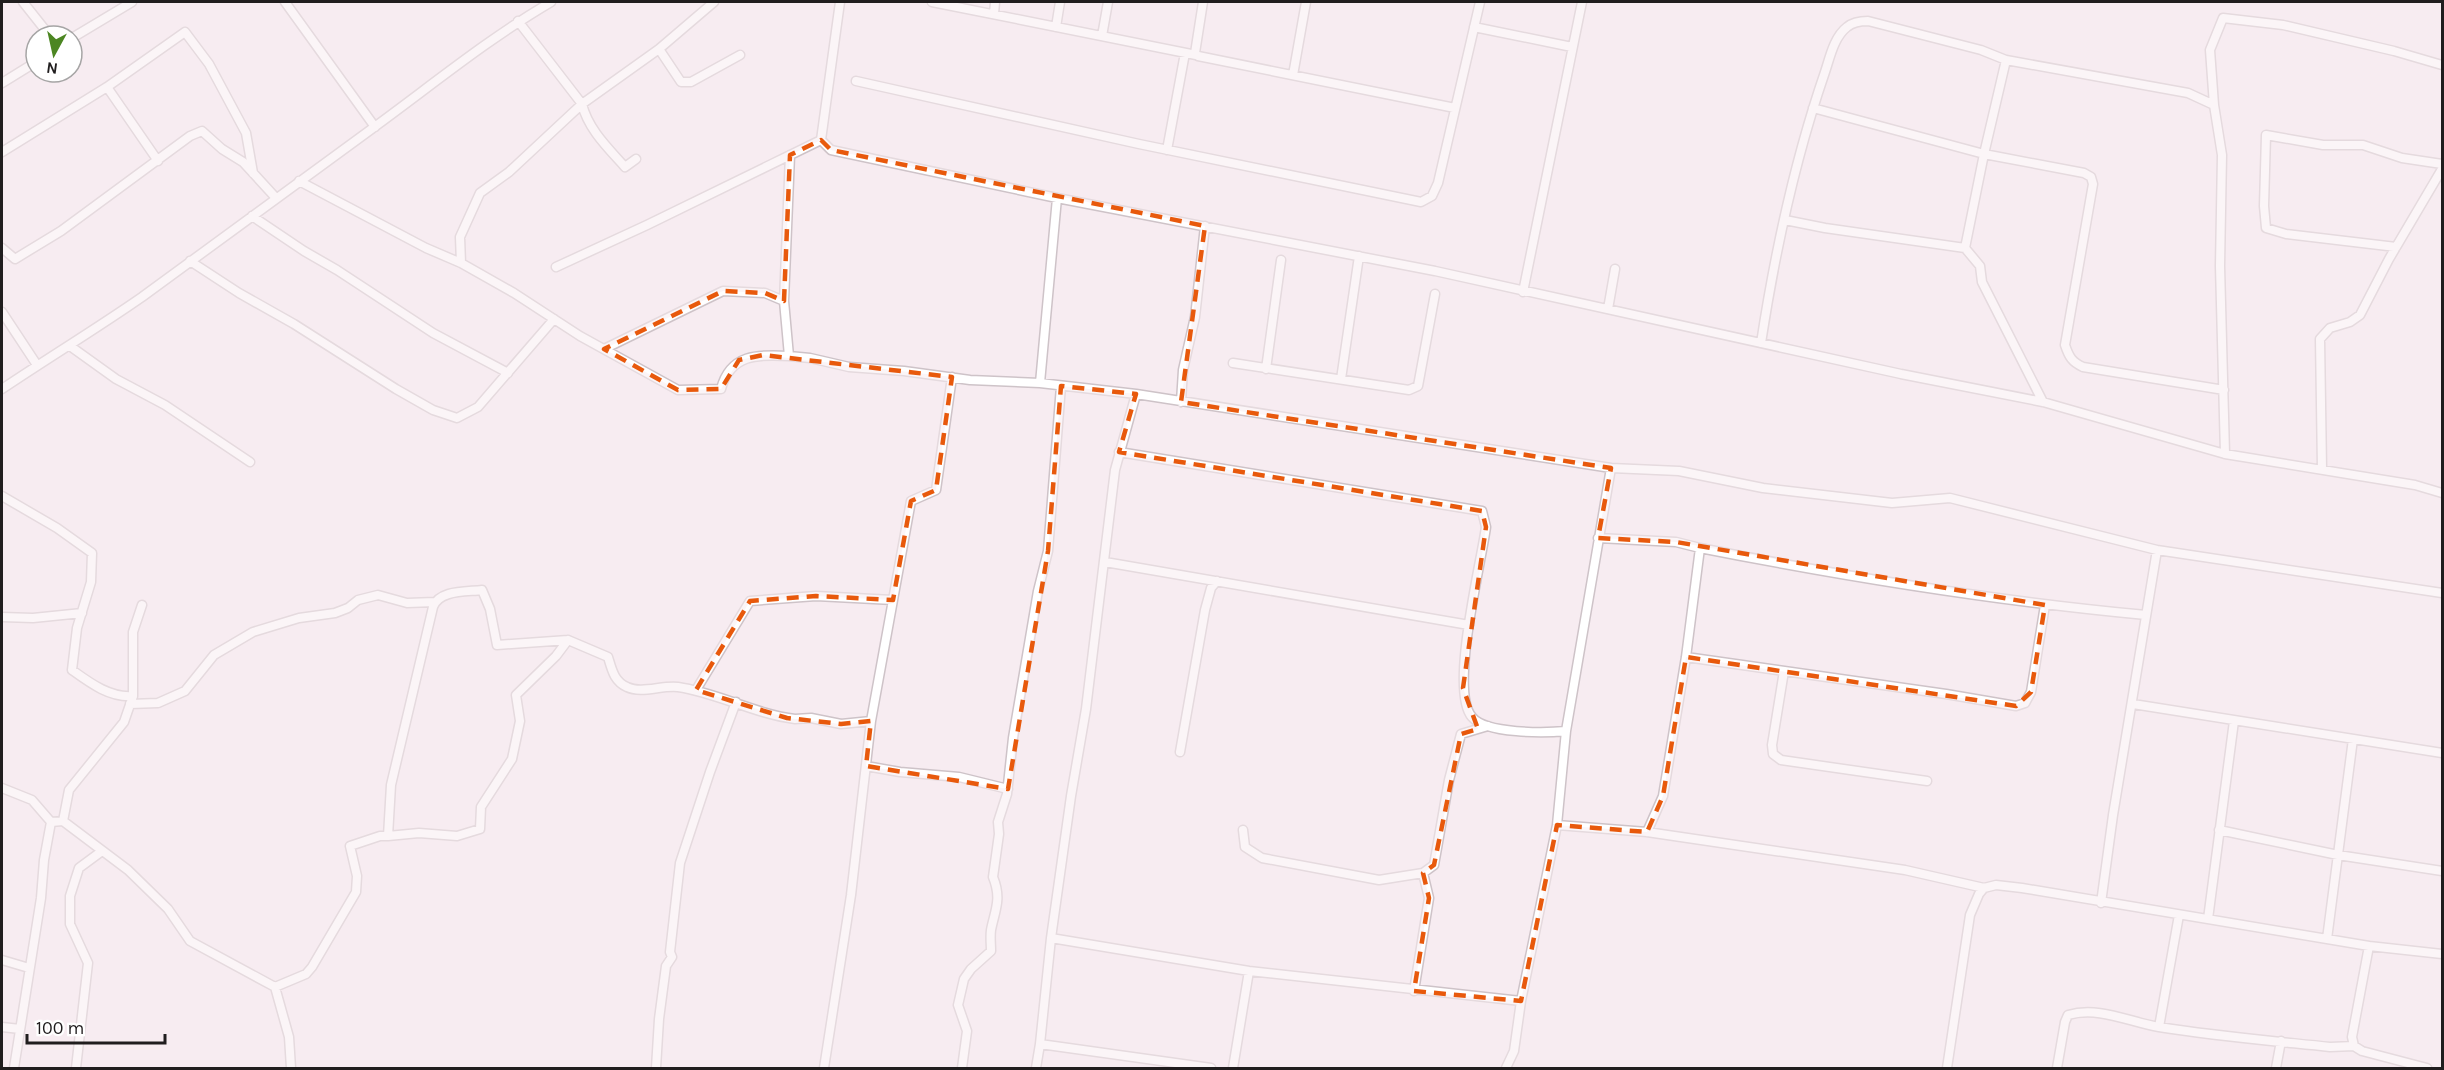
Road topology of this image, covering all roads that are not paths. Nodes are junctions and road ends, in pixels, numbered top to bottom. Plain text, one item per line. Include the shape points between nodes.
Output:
1 (23, 2) edge
2 (132, 2) edge
3 (285, 2) edge
4 (551, 2) edge
5 (714, 2) edge
6 (840, 2) edge
7 (932, 2) edge
8 (995, 2) edge
9 (1060, 2) edge
10 (1107, 2) edge
11 (1203, 2) edge
12 (1306, 2) edge
13 (1480, 2) edge
14 (1582, 2) edge
15 (993, 14) junction
16 (518, 21) junction
17 (40, 24) edge
18 (1056, 27) junction
19 (1474, 27) junction
20 (84, 31) edge
21 (1102, 36) junction
22 (1572, 46) junction
23 (659, 49) junction
24 (1185, 53) junction
25 (740, 55) dead end
26 (1196, 55) junction
27 (2006, 60) junction
28 (2442, 65) edge
29 (24, 69) edge
30 (1293, 75) junction
31 (856, 81) dead end
32 (2, 83) edge
33 (107, 87) junction
34 (582, 104) junction
35 (2214, 105) junction
36 (1455, 108) junction
37 (1813, 108) junction
38 (375, 127) junction
39 (821, 140) junction
40 (1167, 150) junction
41 (2, 152) edge
42 (1984, 154) junction
43 (790, 155) junction
44 (636, 159) dead end
45 (158, 161) junction
46 (2442, 164) edge
47 (2442, 168) edge
48 (253, 173) junction
49 (299, 181) junction
50 (276, 198) junction
51 (1057, 198) junction
52 (252, 216) junction
53 (1785, 220) junction
54 (1205, 226) junction
55 (2396, 247) junction
56 (2, 248) edge
57 (1965, 248) junction
58 (1359, 256) junction
59 (1281, 260) dead end
60 (190, 261) junction
61 (461, 263) junction
62 (556, 267) dead end
63 (1615, 269) dead end
64 (1523, 292) junction
65 (1435, 294) dead end
66 (784, 301) junction
67 (1608, 309) junction
68 (2, 312) edge
69 (554, 319) junction
70 (1761, 343) junction
71 (70, 346) junction
72 (604, 349) junction
73 (789, 357) junction
74 (1233, 363) dead end
75 (38, 365) junction
76 (1266, 369) junction
77 (508, 373) junction
78 (952, 377) junction
79 (1341, 379) junction
80 (1040, 384) junction
81 (1061, 386) junction
82 (2, 389) edge
83 (2224, 390) junction
84 (1136, 394) junction
85 (1181, 402) junction
86 (2043, 402) junction
87 (1119, 452) junction
88 (2225, 454) junction
89 (249, 462) dead end
90 (1611, 468) junction
91 (2322, 469) junction
92 (2442, 493) edge
93 (2, 496) edge
94 (1598, 538) junction
95 (1700, 548) junction
96 (2157, 550) junction
97 (1105, 562) junction
98 (1217, 581) junction
99 (2442, 593) edge
100 (893, 600) junction
101 (435, 602) junction
102 (142, 605) dead end
103 (2045, 605) junction
104 (82, 613) junction
105 (2145, 615) junction
106 (2, 617) edge
107 (1469, 625) junction
108 (568, 640) junction
109 (1686, 657) junction
110 (1784, 671) junction
111 (696, 690) junction
112 (132, 700) junction
113 (736, 702) junction
114 (2133, 704) junction
115 (871, 721) junction
116 (2234, 721) junction
117 (1489, 726) junction
118 (1566, 731) junction
119 (2353, 739) junction
120 (1180, 752) dead end
121 (2442, 753) edge
122 (866, 766) junction
123 (1927, 781) dead end
124 (2, 788) edge
125 (1008, 789) junction
126 (63, 821) junction
127 (51, 822) junction
128 (1557, 825) junction
129 (1243, 830) dead end
130 (2219, 830) junction
131 (1647, 832) junction
132 (388, 836) junction
133 (102, 850) junction
134 (2338, 855) junction
135 (2442, 871) edge
136 (1423, 873) junction
137 (1984, 888) junction
138 (2101, 903) junction
139 (2179, 915) junction
140 (2208, 919) junction
141 (1051, 938) junction
142 (2327, 939) junction
143 (2369, 946) junction
144 (2442, 954) edge
145 (2, 960) edge
146 (29, 968) junction
147 (1249, 971) junction
148 (275, 987) junction
149 (1414, 991) junction
150 (1521, 1001) junction
151 (2, 1027) edge
152 (2158, 1027) junction
153 (20, 1029) junction
154 (2281, 1041) junction
155 (1040, 1044) junction
156 (2354, 1046) junction
157 (14, 1068) edge
158 (76, 1068) edge
159 (291, 1068) edge
160 (656, 1068) edge
161 (824, 1068) edge
162 (962, 1068) edge
163 (1036, 1068) edge
164 (1211, 1068) edge
165 (1233, 1068) edge
166 (1506, 1068) edge
167 (1947, 1068) edge
168 (2057, 1068) edge
169 (2276, 1068) edge
170 (2427, 1068) edge

1 - 17 street
2 - 20 street
3 - 38 street
4 - 16 street
5 - 23 street
6 - 39 street
7 - 15 street
8 - 15 street
9 - 18 street
10 - 21 street
11 - 26 street
12 - 30 street
13 - 19 street
14 - 22 street
15 - 18 street
16 - 34 street
16 - 38 street
18 - 21 street
19 - 22 street
19 - 36 street
21 - 24 street
22 - 64 street
23 - 25 street via 681,82 691,82
23 - 34 street
24 - 26 street
24 - 40 street
26 - 30 street
27 - 35 street via 2188,93
27 - 37 street via 1868,21 1855,23 1846,27 1836,40
27 - 42 street
28 - 35 street via 2283,25 2223,18 2210,50
29 - 32 street
30 - 36 street
31 - 40 street
33 - 41 street
33 - 45 street
33 - 48 street via 184,32 209,64 246,133
34 - 44 street via 585,116 625,167
34 - 61 street via 509,172 480,193 460,237
35 - 83 street via 2222,155
36 - 40 street via 1438,183 1432,196 1421,202
37 - 42 street
37 - 53 street
38 - 49 street
39 - 43 street
39 - 51 street via 831,150
42 - 57 street
42 - 83 street via 2084,172 2091,177 2093,184 2065,345 2073,362 2103,372
43 - 62 street
43 - 66 street
45 - 48 street via 202,131
45 - 56 street via 15,259
46 - 55 street via 2402,159 2363,145 2323,145 2266,135 2266,228 2286,234
47 - 55 street
48 - 50 street
49 - 50 street
49 - 61 street
50 - 52 street
51 - 54 street
51 - 80 street
52 - 60 street
52 - 77 street via 433,333
53 - 57 street
53 - 70 street
54 - 58 street
54 - 85 street
55 - 91 street via 2360,315 2330,328 2320,339
57 - 86 street via 1980,266 1982,282
58 - 64 street
58 - 79 street
59 - 76 street
60 - 71 street
60 - 77 street via 433,410 457,418 478,407
61 - 69 street
63 - 67 street
64 - 67 street
65 - 79 street via 1418,386 1409,390
66 - 72 street via 765,293 723,291
66 - 73 street
67 - 70 street
68 - 75 street
69 - 72 street
69 - 77 street
70 - 86 street
71 - 75 street
71 - 89 street
72 - 73 street via 678,390 722,389 724,379 739,360 764,355
73 - 78 street
74 - 76 street
75 - 82 street
76 - 79 street
78 - 80 street
78 - 100 street via 936,490 910,501
80 - 81 street
81 - 84 street
81 - 125 street via 1048,551 1013,738
83 - 88 street
84 - 85 street
84 - 87 street
85 - 90 street
86 - 88 street
87 - 97 street
87 - 107 street via 1482,511 1486,527
88 - 91 street
90 - 94 street
90 - 96 street via 1679,471 1763,488 1892,503 1950,498
91 - 92 street
93 - 104 street via 92,553 91,582
94 - 95 street via 1676,542
94 - 118 street
95 - 103 street
95 - 109 street
96 - 99 street
96 - 105 street
97 - 98 street
97 - 141 street
98 - 107 street
98 - 120 street via 1205,610
100 - 111 street via 816,596 750,601
100 - 115 street
101 - 108 street via 441,596 482,590 497,645
101 - 112 street via 407,603 378,594 335,613 299,618 253,632 214,655 185,691 158,703
101 - 132 street via 391,785
102 - 112 street via 133,632
103 - 105 street
103 - 110 street via 2031,692 2025,703 2016,706
104 - 106 street
104 - 112 street via 72,670 88,682
105 - 114 street
107 - 117 street via 1462,688 1473,719
108 - 111 street via 608,657 615,678 628,688 673,686
108 - 132 street via 516,695 520,721 512,759 481,807 480,828 457,836 419,832
109 - 110 street
109 - 131 street via 1663,796
110 - 123 street via 1773,754 1781,760
111 - 113 street
112 - 126 street via 124,722 69,790
113 - 115 street via 795,719 841,724
113 - 160 street via 680,863
114 - 116 street
114 - 138 street
115 - 122 street
116 - 119 street
116 - 130 street
117 - 118 street via 1532,734
117 - 136 street via 1461,734 1434,865
118 - 128 street
119 - 121 street
119 - 134 street
122 - 125 street via 958,777
122 - 161 street
124 - 127 street via 32,800
125 - 162 street via 998,822 993,877 998,908 991,931 991,951 964,979 958,1005 967,1032
126 - 127 street
126 - 133 street
127 - 146 street
128 - 131 street
128 - 150 street
129 - 136 street via 1245,847 1262,858 1379,880
130 - 134 street
130 - 140 street
131 - 137 street via 1905,870
132 - 148 street via 350,846 357,876 356,892 312,967 306,974
133 - 148 street via 168,909 190,941
133 - 158 street via 79,868 70,896 70,924 88,963
134 - 135 street
134 - 142 street
136 - 149 street via 1429,898
137 - 138 street via 2022,888
137 - 167 street via 1970,915
138 - 139 street
139 - 140 street
139 - 152 street
140 - 142 street
141 - 147 street
141 - 155 street
142 - 143 street
143 - 144 street
143 - 156 street via 2352,1037
145 - 146 street
146 - 153 street
147 - 149 street
147 - 165 street
148 - 159 street via 289,1037
149 - 150 street
150 - 166 street via 1514,1051
151 - 153 street
152 - 154 street
152 - 168 street via 2093,1011 2068,1015
153 - 157 street
154 - 156 street
154 - 169 street
155 - 163 street
155 - 164 street
156 - 170 street

